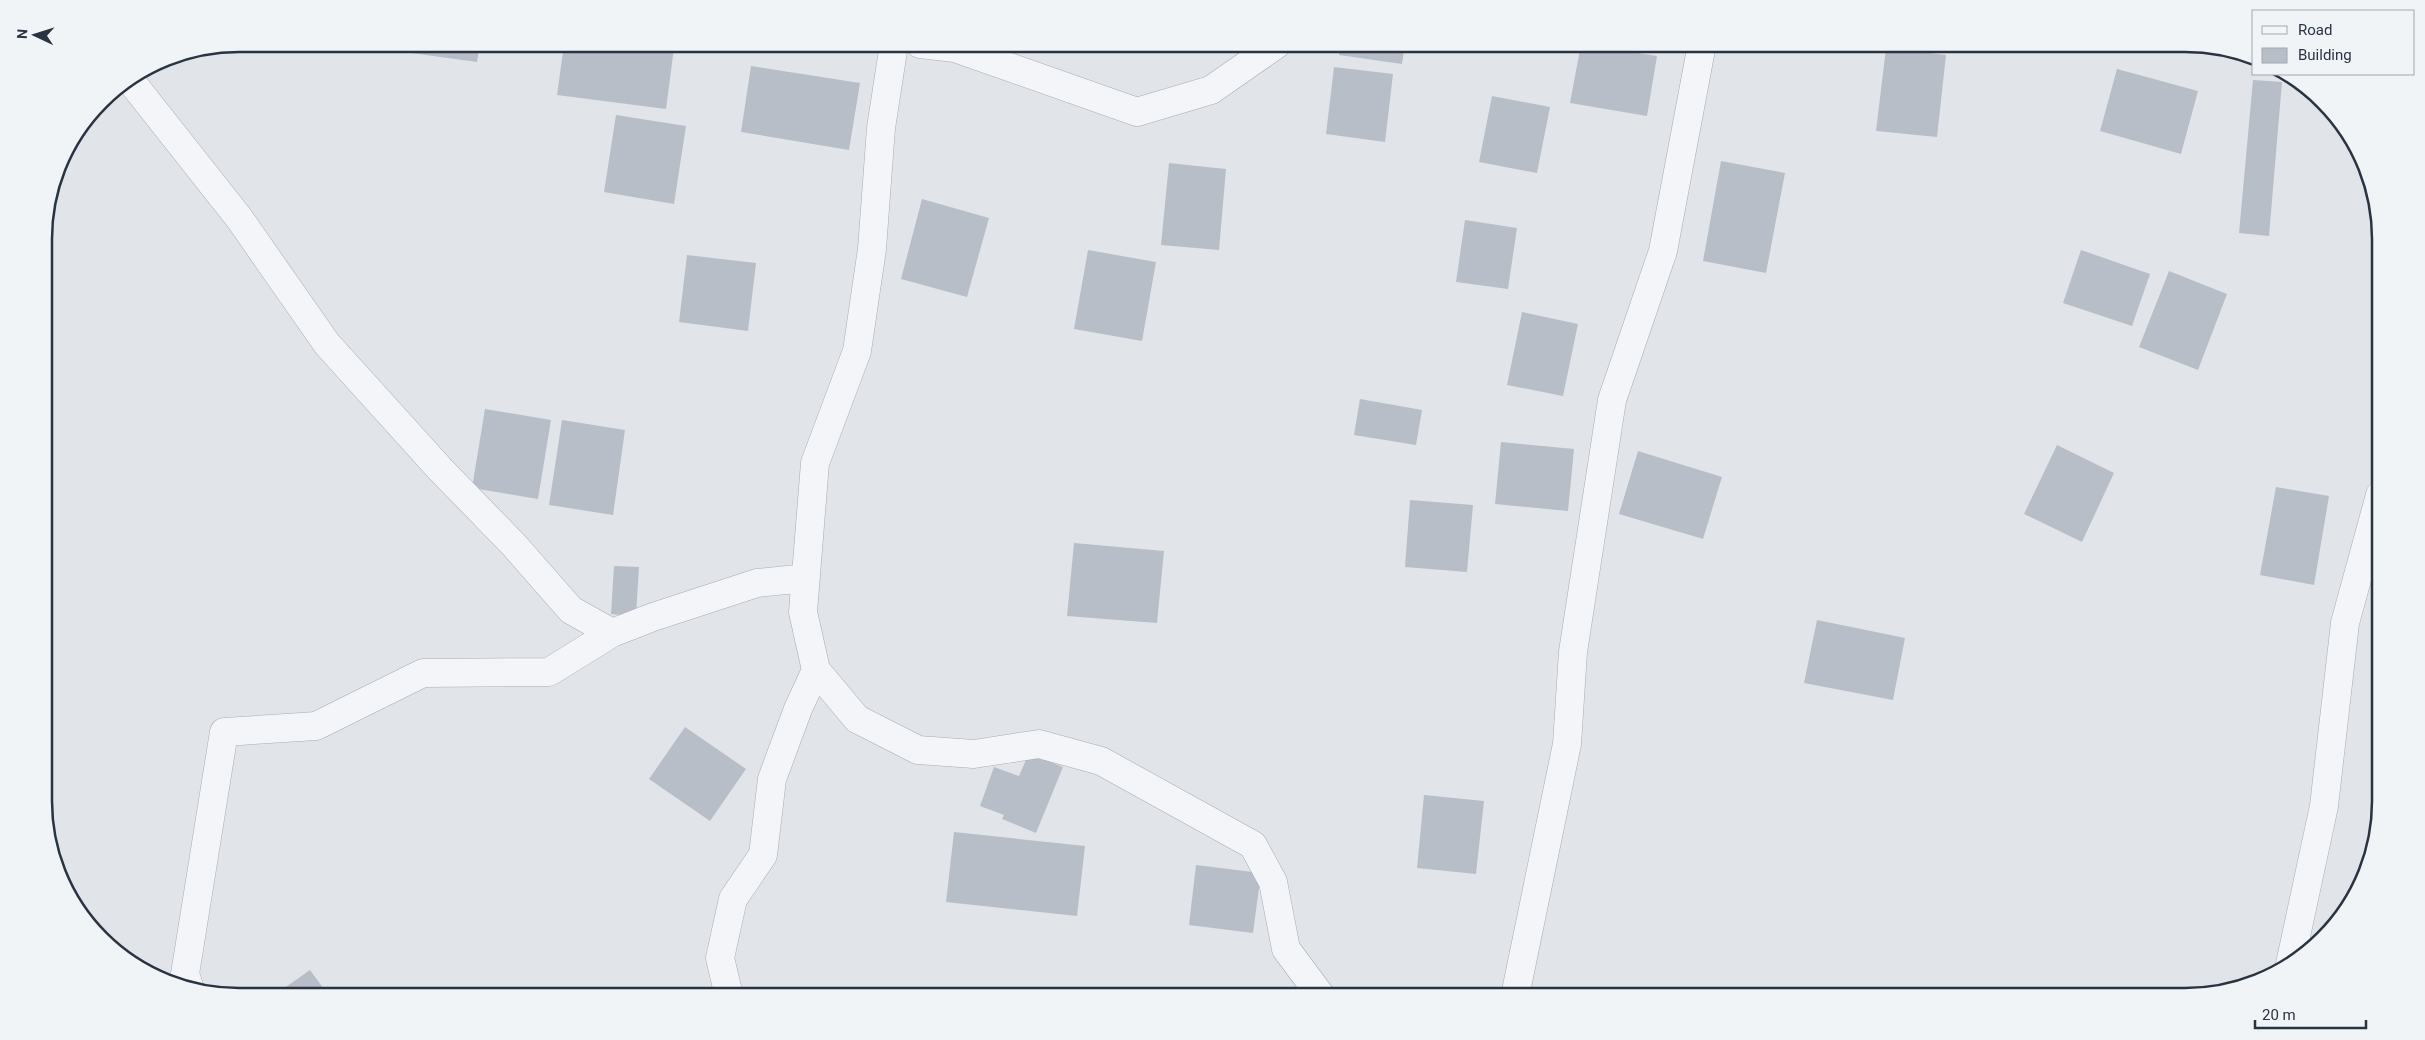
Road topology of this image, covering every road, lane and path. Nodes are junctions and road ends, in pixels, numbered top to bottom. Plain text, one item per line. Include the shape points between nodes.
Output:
1 (893, 52) edge
2 (966, 52) edge
3 (1266, 52) edge
4 (1701, 52) edge
5 (134, 85) edge
6 (2372, 524) edge
7 (806, 578) junction
8 (612, 633) junction
9 (816, 670) junction
10 (2292, 954) edge
11 (187, 980) edge
12 (727, 988) edge
13 (1315, 988) edge
14 (1517, 988) edge

1 - 7 street via 881,128 872,249 857,351 815,463
2 - 3 street via 1136,112 1211,90
4 - 14 street via 1664,251 1612,400 1573,652 1567,744
5 - 8 street via 239,218 327,344 440,469 514,544 571,610
6 - 10 street via 2345,623 2324,806
7 - 8 street via 757,583
7 - 9 street via 803,612
8 - 11 street via 548,672 423,673 316,726 224,732 185,974
9 - 12 street via 772,779 763,855 733,899 720,958
9 - 13 street via 857,719 918,750 974,754 1039,744 1101,761 1253,845 1273,882 1286,950

